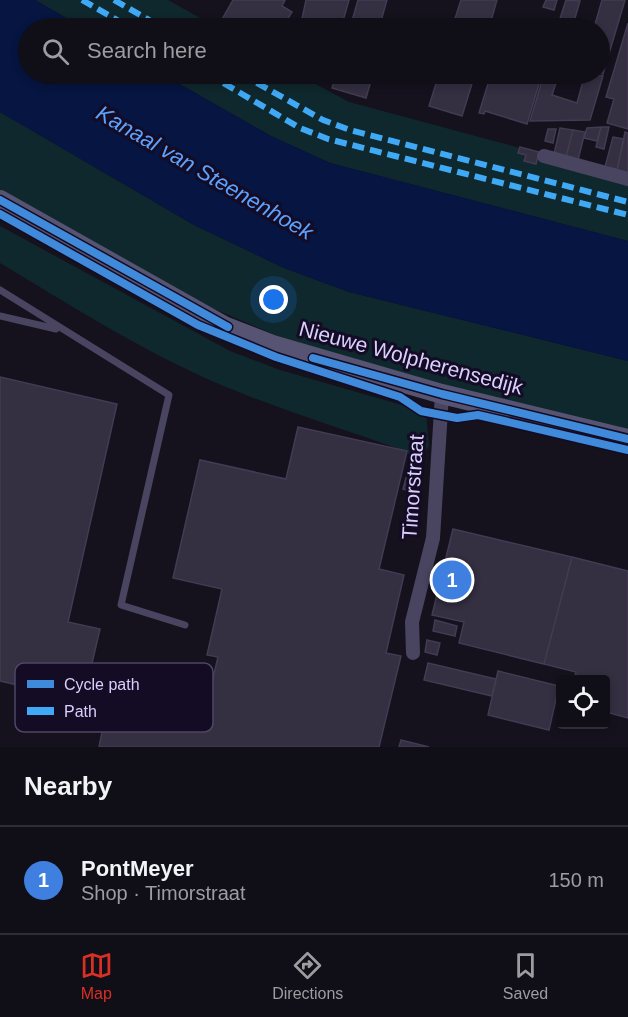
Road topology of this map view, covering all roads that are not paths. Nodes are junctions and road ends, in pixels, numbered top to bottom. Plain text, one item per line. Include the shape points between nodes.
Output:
1 (544, 156) dead end
2 (628, 179) edge
3 (0, 200) edge
4 (0, 290) edge
5 (0, 316) edge
6 (62, 330) junction
7 (442, 394) junction
8 (628, 439) edge
9 (185, 626) dead end
10 (413, 653) dead end

1 - 2 street
3 - 7 street, Nieuwe Wolpherensedijk via 224,326 329,363
4 - 6 lane
5 - 6 lane
6 - 9 lane via 169,395 121,605
7 - 8 street, Nieuwe Wolpherensedijk
7 - 10 street, Timorstraat via 433,538 412,622

